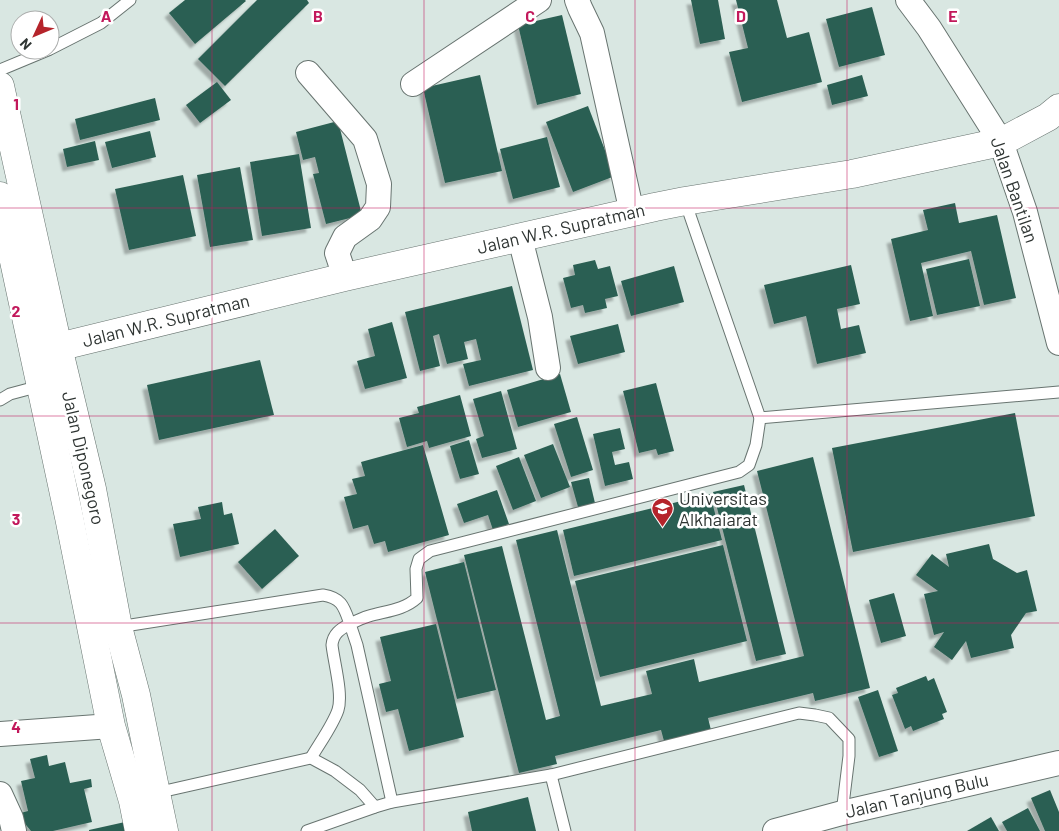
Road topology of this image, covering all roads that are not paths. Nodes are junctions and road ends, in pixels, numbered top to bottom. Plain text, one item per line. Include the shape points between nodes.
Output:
1 (130, 0) edge
2 (539, 0) edge
3 (577, 0) edge
4 (908, 0) edge
5 (60, 44) edge
6 (24, 60) edge
7 (0, 70) edge
8 (308, 73) dead end
9 (413, 84) dead end
10 (0, 86) edge
11 (1059, 108) edge
12 (1001, 142) junction
13 (0, 196) edge
14 (684, 201) junction
15 (632, 213) junction
16 (520, 238) junction
17 (345, 277) junction
18 (1059, 343) edge
19 (58, 347) junction
20 (548, 368) dead end
21 (40, 386) junction
22 (1059, 392) edge
23 (0, 400) edge
24 (760, 418) junction
25 (350, 624) junction
26 (118, 626) junction
27 (111, 726) junction
28 (0, 734) edge
29 (311, 758) junction
30 (1059, 764) edge
31 (551, 775) junction
32 (0, 794) edge
33 (156, 794) junction
34 (392, 802) junction
35 (375, 807) junction
36 (842, 813) junction
37 (820, 826) edge
38 (14, 831) edge
39 (139, 831) edge
40 (164, 831) edge
41 (307, 831) edge
42 (565, 831) edge
43 (775, 831) edge

1 - 5 lane via 101,23
2 - 9 street
3 - 15 street via 592,33
4 - 12 street, Jalan Bantilan
6 - 7 lane
8 - 17 street via 365,139 379,184 378,207 370,219 345,237 337,253
10 - 19 main road, Jalan Diponegoro
11 - 12 main road, Jalan W.R. Supratman
12 - 14 main road, Jalan W.R. Supratman via 852,174
12 - 18 street, Jalan Bantilan via 1024,212
13 - 21 main road, Jalan Diponegoro
14 - 15 main road, Jalan W.R. Supratman
14 - 24 lane
15 - 16 main road, Jalan W.R. Supratman
16 - 17 main road, Jalan W.R. Supratman
16 - 20 street via 540,317
17 - 19 main road, Jalan W.R. Supratman
19 - 26 main road, Jalan Diponegoro via 92,489
21 - 23 lane
21 - 27 main road, Jalan Diponegoro
22 - 24 lane
24 - 25 lane via 749,465 739,472 430,551 419,560 416,569 417,598 411,604
25 - 26 lane via 344,607 332,596 323,595
25 - 29 lane via 332,639 339,689 338,710
25 - 34 lane
26 - 33 main road, Jalan Diponegoro
27 - 28 street
27 - 39 main road, Jalan Diponegoro
29 - 33 lane
29 - 35 lane via 360,790
30 - 36 street, Jalan Tanjung Bulu
31 - 34 lane
31 - 36 lane via 799,714 815,715 829,718 849,739 850,756
31 - 42 lane
32 - 38 street
33 - 40 main road, Jalan Diponegoro
34 - 35 lane
35 - 41 lane
36 - 37 street, Jalan Tanjung Bulu
37 - 43 street, Jalan Tanjung Bulu

